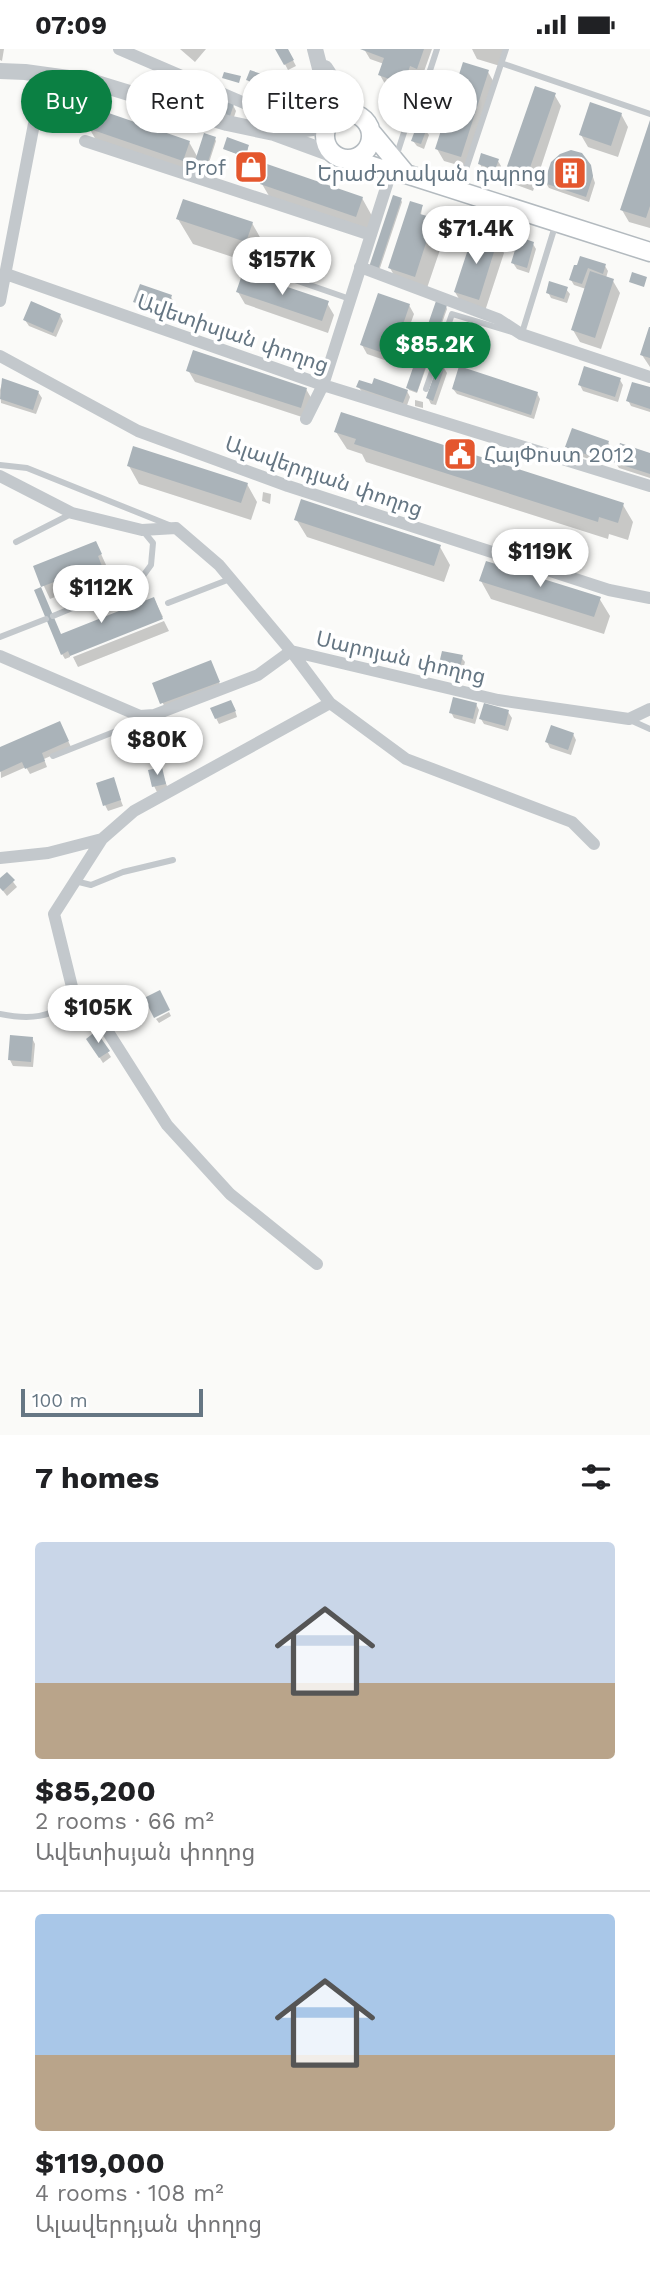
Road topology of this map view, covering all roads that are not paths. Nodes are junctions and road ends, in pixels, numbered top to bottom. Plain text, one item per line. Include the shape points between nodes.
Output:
1 (119, 49) edge
2 (438, 49) edge
3 (506, 49) edge
4 (316, 53) edge
5 (501, 63) junction
6 (327, 70) edge
7 (0, 71) edge
8 (21, 73) edge
9 (112, 88) edge
10 (242, 102) edge
11 (650, 114) edge
12 (364, 120) edge
13 (242, 126) edge
14 (32, 133) edge
15 (273, 133) edge
16 (327, 133) edge
17 (372, 133) junction
18 (85, 141) dead end
19 (342, 157) junction
20 (397, 169) junction
21 (459, 191) junction
22 (557, 222) junction
23 (371, 235) junction
24 (650, 252) edge
25 (249, 264) dead end
26 (4, 267) edge
27 (360, 267) junction
28 (350, 299) junction
29 (0, 301) edge
30 (521, 334) junction
31 (0, 356) edge
32 (650, 377) edge
33 (323, 384) junction
34 (426, 389) dead end
35 (306, 419) dead end
36 (0, 465) edge
37 (0, 476) edge
38 (650, 486) edge
39 (72, 513) junction
40 (176, 528) junction
41 (142, 530) junction
42 (16, 542) dead end
43 (230, 579) junction
44 (650, 598) edge
45 (168, 603) dead end
46 (0, 637) edge
47 (291, 651) junction
48 (0, 656) edge
49 (330, 703) junction
50 (650, 709) edge
51 (140, 716) junction
52 (629, 719) junction
53 (650, 729) edge
54 (53, 755) dead end
55 (102, 839) junction
56 (594, 844) dead end
57 (0, 858) edge
58 (173, 860) dead end
59 (75, 881) junction
60 (75, 999) junction
61 (0, 1014) edge
62 (317, 1264) dead end

1 - 10 street
2 - 20 lane via 419,104 411,111
3 - 5 lane
4 - 6 street
5 - 11 lane
5 - 21 lane
7 - 8 street
9 - 13 street
12 - 17 main road
14 - 26 street
15 - 19 street
16 - 19 main road via 325,141
17 - 19 main road via 367,151
17 - 20 main road
18 - 23 street
19 - 20 main road
20 - 21 main road
20 - 23 street
21 - 22 main road
22 - 24 main road
22 - 30 lane
23 - 27 street
25 - 28 lane
26 - 29 street
26 - 33 street, Ավետիսյան փողոց
27 - 28 street
27 - 30 street via 498,319
28 - 33 street
30 - 32 street
30 - 34 lane via 452,314
31 - 44 street, Ալավերդյան փողոց via 151,436 570,578
33 - 35 street
33 - 38 street, Ավետիսյան փողոց
36 - 40 lane via 27,468
37 - 39 street
39 - 41 street
39 - 42 lane
40 - 41 street
40 - 43 street
41 - 46 lane via 153,543 151,565 140,580
43 - 45 lane
43 - 47 street
47 - 49 street
47 - 51 street, Սարոյան փողոց via 258,675 154,715
47 - 52 street, Սարոյան փողոց via 498,700
48 - 51 street
49 - 55 street via 134,811
49 - 56 street via 406,759 572,822
50 - 52 street
51 - 54 lane via 124,728
52 - 53 lane
55 - 57 street via 48,853
55 - 59 street
58 - 59 lane via 91,885
59 - 60 street via 54,914
60 - 61 lane via 61,1009 26,1019
60 - 62 street via 108,1032 176,1135 230,1194

